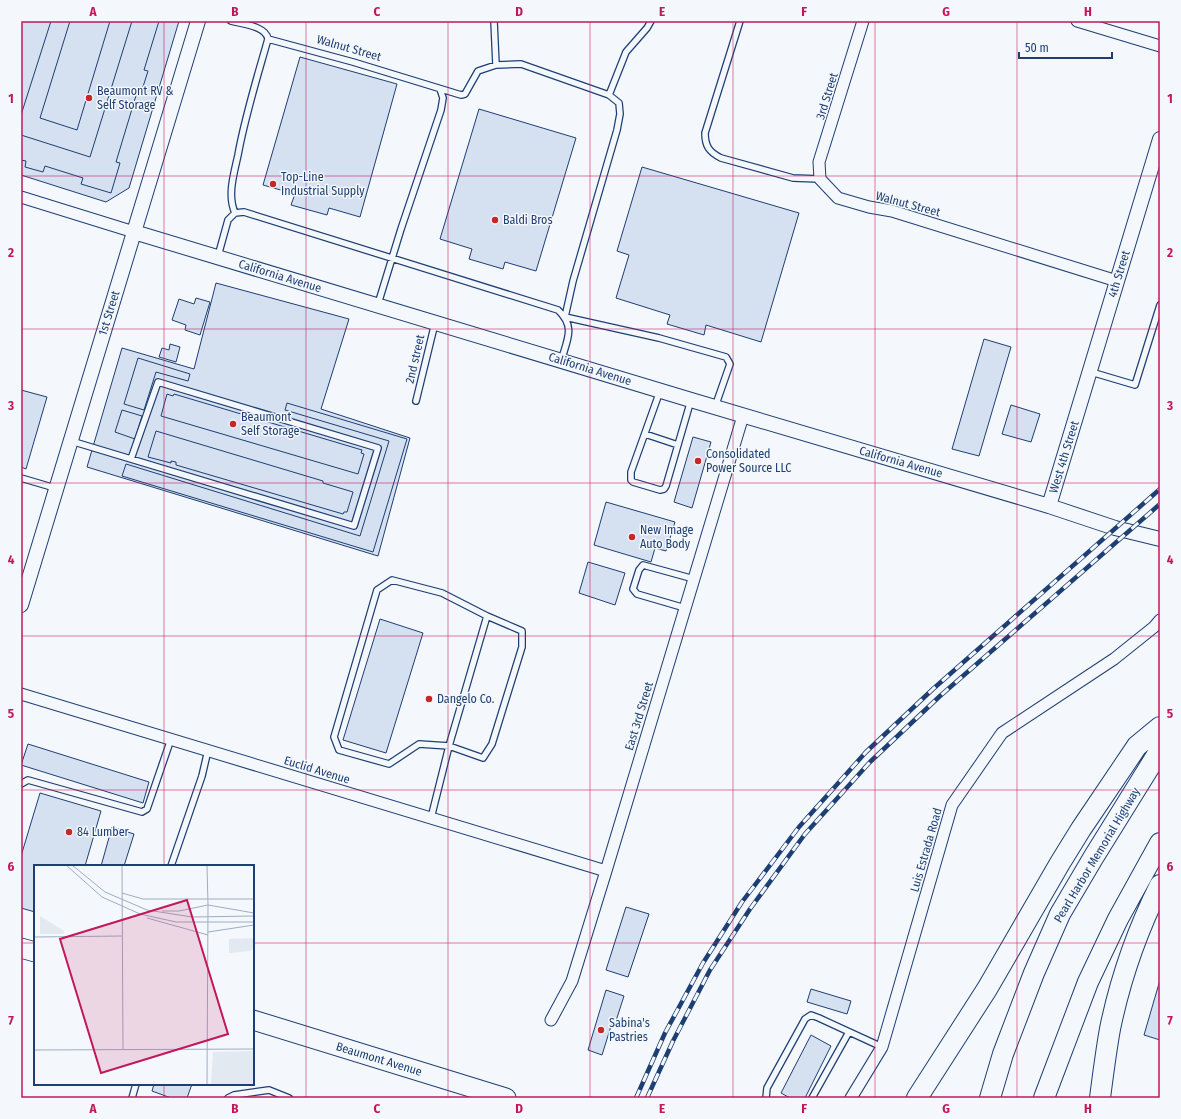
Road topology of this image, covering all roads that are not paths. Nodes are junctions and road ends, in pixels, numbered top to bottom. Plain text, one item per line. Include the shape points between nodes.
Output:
1 (198, 21) edge
2 (231, 21) edge
3 (494, 21) edge
4 (651, 21) edge
5 (740, 21) edge
6 (864, 21) edge
7 (1077, 21) edge
8 (268, 39) junction
9 (1160, 46) edge
10 (496, 65) junction
11 (440, 89) junction
12 (609, 95) junction
13 (1160, 139) edge
14 (1157, 164) edge
15 (820, 179) junction
16 (21, 197) edge
17 (235, 213) junction
18 (134, 232) junction
19 (218, 257) junction
20 (393, 258) junction
21 (1117, 281) junction
22 (378, 305) junction
23 (1160, 305) edge
24 (565, 317) junction
25 (435, 322) junction
26 (561, 361) junction
27 (1090, 371) junction
28 (660, 390) junction
29 (691, 400) junction
30 (416, 401) dead end
31 (715, 407) junction
32 (1079, 408) joint
33 (743, 416) junction
34 (644, 434) junction
35 (71, 440) junction
36 (678, 445) junction
37 (131, 459) junction
38 (21, 478) edge
39 (56, 489) junction
40 (1049, 506) junction
41 (1160, 540) edge
42 (25, 578) edge
43 (694, 579) junction
44 (21, 605) edge
45 (685, 608) junction
46 (487, 616) junction
47 (1160, 620) edge
48 (21, 694) edge
49 (1160, 727) edge
50 (171, 739) junction
51 (449, 746) junction
52 (208, 750) junction
53 (1160, 750) edge
54 (21, 784) edge
55 (431, 818) junction
56 (1160, 843) edge
57 (171, 865) edge
58 (606, 871) junction
59 (1160, 885) edge
60 (21, 948) edge
61 (34, 952) edge
62 (254, 1020) edge
63 (552, 1020) dead end
64 (849, 1032) junction
65 (882, 1047) junction
66 (136, 1085) edge
67 (132, 1098) edge
68 (228, 1098) edge
69 (290, 1098) edge
70 (506, 1098) edge
71 (766, 1098) edge
72 (812, 1098) edge
73 (851, 1098) edge
74 (917, 1098) edge
75 (990, 1098) edge
76 (1044, 1098) edge
77 (1100, 1098) edge

1 - 18 street, 1st Street
2 - 8 lane, Walnut Street via 262,30
3 - 10 lane
4 - 12 lane via 626,52
5 - 15 lane via 705,133 707,147 721,158 793,178
6 - 15 street, 3rd Street via 819,162
7 - 9 street
8 - 11 lane, Walnut Street
8 - 17 lane via 245,120 232,187 232,206
10 - 11 lane, Walnut Street via 478,71 465,94
10 - 12 lane via 521,64
11 - 20 lane via 441,110
12 - 24 lane via 618,103 620,114 617,130
13 - 14 street, 4th Street
14 - 21 street, 4th Street
15 - 21 street, Walnut Street via 838,198 892,211
16 - 18 street, California Avenue
17 - 19 lane via 228,220
17 - 20 lane via 244,212
18 - 19 street, California Avenue
18 - 35 street, 1st Street
19 - 22 street, California Avenue
20 - 22 lane
20 - 24 lane via 558,310
21 - 27 street, 4th Street
22 - 25 street, California Avenue
23 - 27 lane via 1135,385
24 - 26 lane via 569,324 569,334
24 - 31 lane via 659,338 726,357 730,364
25 - 26 street, California Avenue
25 - 30 lane, 2nd street
26 - 28 street, California Avenue
27 - 32 street, 4th Street
28 - 29 street, California Avenue
28 - 34 lane
29 - 31 street, California Avenue
29 - 36 lane
31 - 33 street, California Avenue
32 - 40 street, West 4th Street
33 - 40 street, California Avenue
33 - 43 street, East 3rd Street
34 - 36 lane
34 - 36 lane via 631,472 633,482 664,489
35 - 37 lane
35 - 39 street, 1st Street
37 - 37 lane via 354,526 378,448 158,382
38 - 39 lane
39 - 42 street, 1st Street
40 - 41 street, California Avenue
42 - 44 street, 1st Street
43 - 45 street, East 3rd Street
43 - 45 lane via 643,565 633,589 637,594
45 - 58 street, East 3rd Street
46 - 51 lane
46 - 51 lane via 522,631 522,647 492,744 483,758
46 - 51 lane via 442,593 392,580 377,590 334,738 339,750 389,764 419,744
47 - 65 street, Luis Estrada Road via 1114,659 1002,733 952,805
48 - 50 street, Euclid Avenue
49 - 74 highway via 1137,746 1081,829 987,989
50 - 52 street, Euclid Avenue
50 - 54 lane via 147,809 142,812 28,780
51 - 55 lane
52 - 55 street, Euclid Avenue
52 - 57 lane via 202,776
53 - 75 highway, Pearl Harbor Memorial Highway via 1060,914 1034,973
55 - 58 street, Euclid Avenue
56 - 76 highway via 1118,919 1088,982
58 - 63 street, East 3rd Street via 572,981
59 - 77 highway via 1128,962 1110,1028
60 - 61 highway
62 - 70 highway, Beaumont Avenue
64 - 65 lane
64 - 71 lane via 811,1015 804,1019 767,1088
64 - 72 lane
65 - 73 street, Luis Estrada Road
66 - 67 lane
68 - 69 lane via 269,1090

